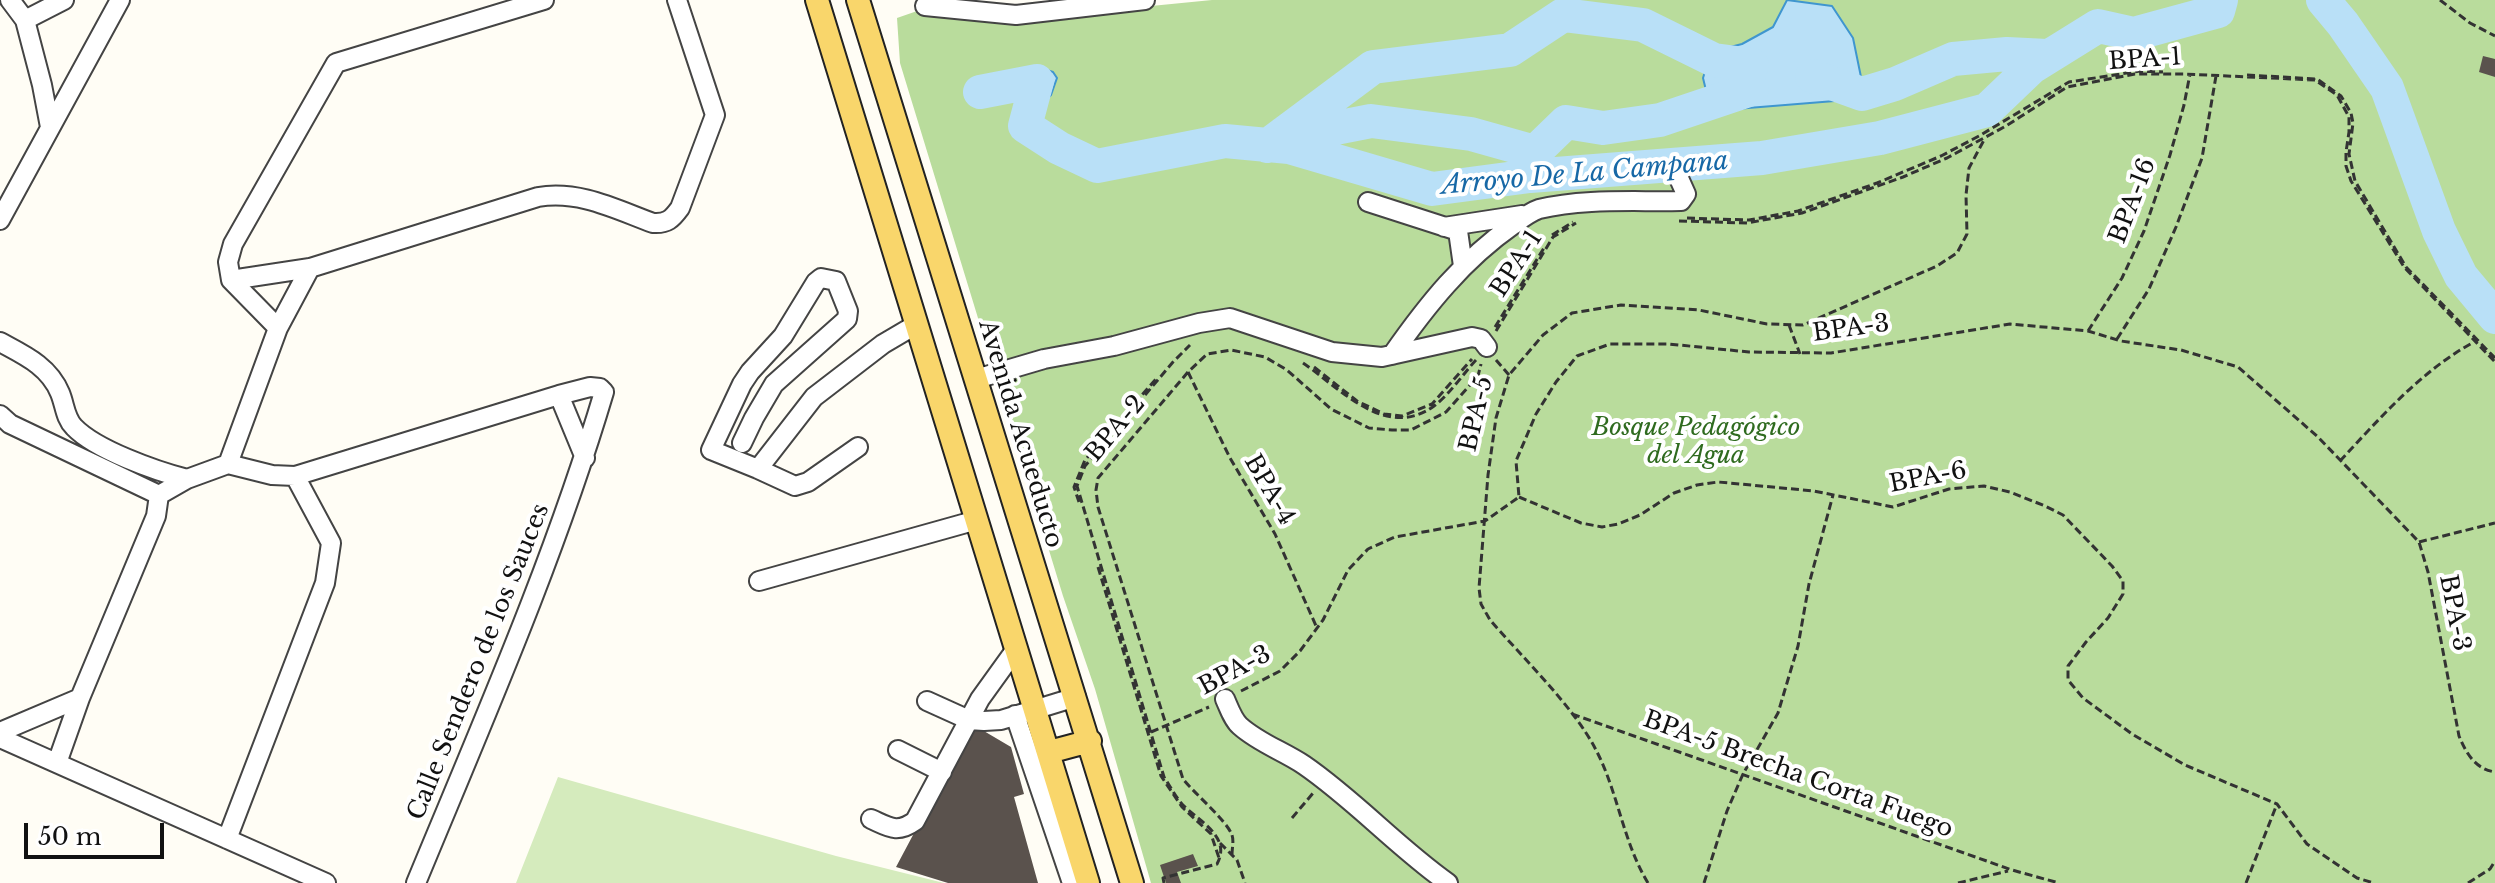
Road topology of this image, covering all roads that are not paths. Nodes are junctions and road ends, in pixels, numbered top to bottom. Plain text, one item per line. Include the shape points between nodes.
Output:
1 (10, 0) edge
2 (64, 0) edge
3 (120, 0) edge
4 (544, 0) edge
5 (677, 0) edge
6 (817, 0) edge
7 (858, 0) edge
8 (1145, 0) edge
9 (1110, 2) edge
10 (925, 6) dead end
11 (25, 20) junction
12 (50, 127) junction
13 (1677, 174) dead end
14 (1368, 202) dead end
15 (1529, 214) junction
16 (0, 220) edge
17 (1444, 227) junction
18 (1463, 266) junction
19 (310, 268) junction
20 (231, 280) junction
21 (917, 324) junction
22 (278, 328) junction
23 (0, 342) edge
24 (775, 347) junction
25 (1485, 347) road end
26 (1392, 355) junction
27 (788, 372) junction
28 (976, 379) junction
29 (559, 395) junction
30 (0, 415) edge
31 (742, 443) dead end
32 (858, 447) dead end
33 (585, 458) junction
34 (228, 464) junction
35 (758, 469) junction
36 (295, 476) junction
37 (187, 479) junction
38 (159, 495) junction
39 (977, 520) junction
40 (759, 581) dead end
41 (1016, 649) junction
42 (1076, 697) junction
43 (80, 698) junction
44 (1225, 699) road end
45 (927, 701) dead end
46 (1026, 711) junction
47 (969, 720) junction
48 (0, 732) edge
49 (0, 738) edge
50 (1090, 741) junction
51 (898, 750) dead end
52 (1049, 752) junction
53 (57, 763) junction
54 (942, 772) junction
55 (871, 819) dead end
56 (227, 839) junction
57 (326, 883) edge
58 (416, 883) edge
59 (1072, 883) edge
60 (1088, 883) edge
61 (1132, 883) edge
62 (1448, 883) edge

1 - 11 street
2 - 11 street
3 - 12 street
4 - 20 street via 336,63 233,244
5 - 19 street via 715,115 680,208 671,219 653,223 559,193
6 - 21 main road
7 - 28 main road, Avenida Acueducto
8 - 9 street
9 - 10 street via 1016,15
11 - 12 street
12 - 16 street
13 - 15 street via 1686,194 1681,201 1573,203
14 - 17 street
15 - 17 street
15 - 18 street
17 - 18 street via 1458,231
18 - 26 street
19 - 20 street
19 - 22 street
20 - 22 street
21 - 35 street via 814,397
21 - 39 main road
22 - 34 street
23 - 37 street via 39,364 54,380 71,425 86,438
24 - 27 street
24 - 27 street via 816,282 836,281 847,319
24 - 35 street via 742,384 711,450
25 - 26 street via 1472,337
26 - 28 street via 1332,352 1230,318
27 - 31 street via 774,384
28 - 42 main road, Avenida Acueducto
29 - 33 street
29 - 33 street, Calle Sendero de los Sauces via 590,387 604,392
29 - 36 street, Calle Sendero de los Sauces
30 - 38 street
32 - 35 street via 795,486
33 - 58 street, Calle Sendero de los Sauces
34 - 36 street, Calle Sendero de los Sauces
34 - 37 street
36 - 56 street via 331,543 325,583
37 - 38 street
38 - 43 street via 156,516
39 - 40 street
39 - 41 main road
41 - 46 main road
41 - 47 street
42 - 46 street
42 - 50 main road, Avenida Acueducto
43 - 48 street
43 - 53 street
44 - 62 street via 1237,724 1267,747 1302,763
45 - 47 street
46 - 47 street via 1001,720
46 - 52 main road
46 - 59 street
47 - 54 street
49 - 53 street
50 - 52 main road
50 - 61 main road, Avenida Acueducto
51 - 54 street
52 - 60 main road
53 - 56 street
54 - 55 street via 915,821 905,828
56 - 57 street

